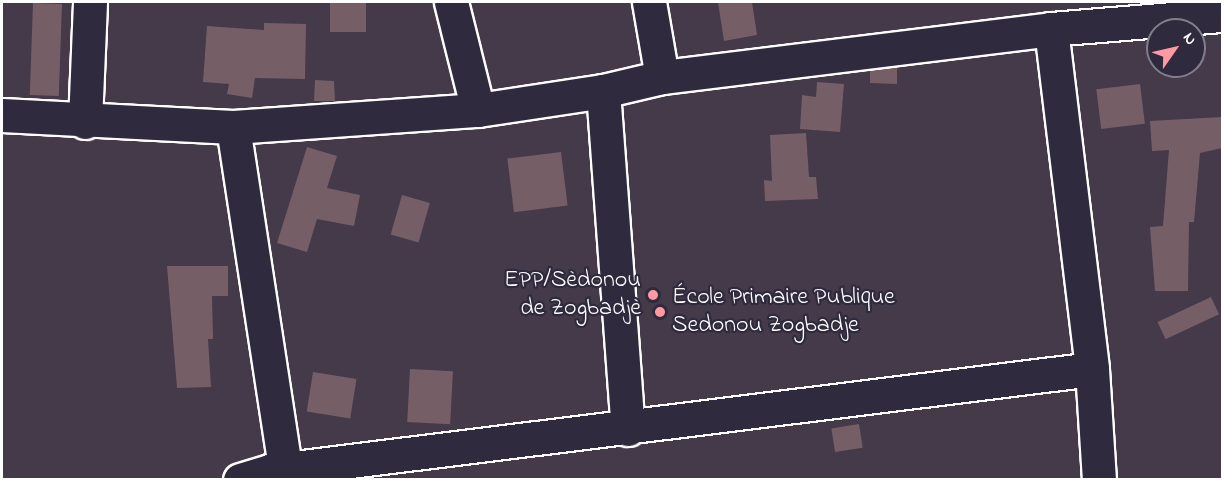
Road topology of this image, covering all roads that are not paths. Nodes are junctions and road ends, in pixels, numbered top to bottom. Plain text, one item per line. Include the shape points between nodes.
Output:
1 (90, 2) edge
2 (451, 2) edge
3 (649, 2) edge
4 (1222, 15) edge
5 (1051, 29) junction
6 (663, 77) junction
7 (603, 91) junction
8 (478, 110) junction
9 (2, 116) edge
10 (84, 122) junction
11 (233, 127) junction
12 (1092, 369) junction
13 (628, 429) junction
14 (286, 475) edge
15 (240, 480) edge
16 (1099, 480) edge

1 - 10 street
2 - 8 street
3 - 6 street
4 - 5 street
5 - 6 street
5 - 12 street
6 - 7 street
7 - 8 street
7 - 13 street
8 - 11 street
9 - 10 street
10 - 11 street
11 - 14 street
12 - 13 street
12 - 16 street
13 - 14 street
14 - 15 street

